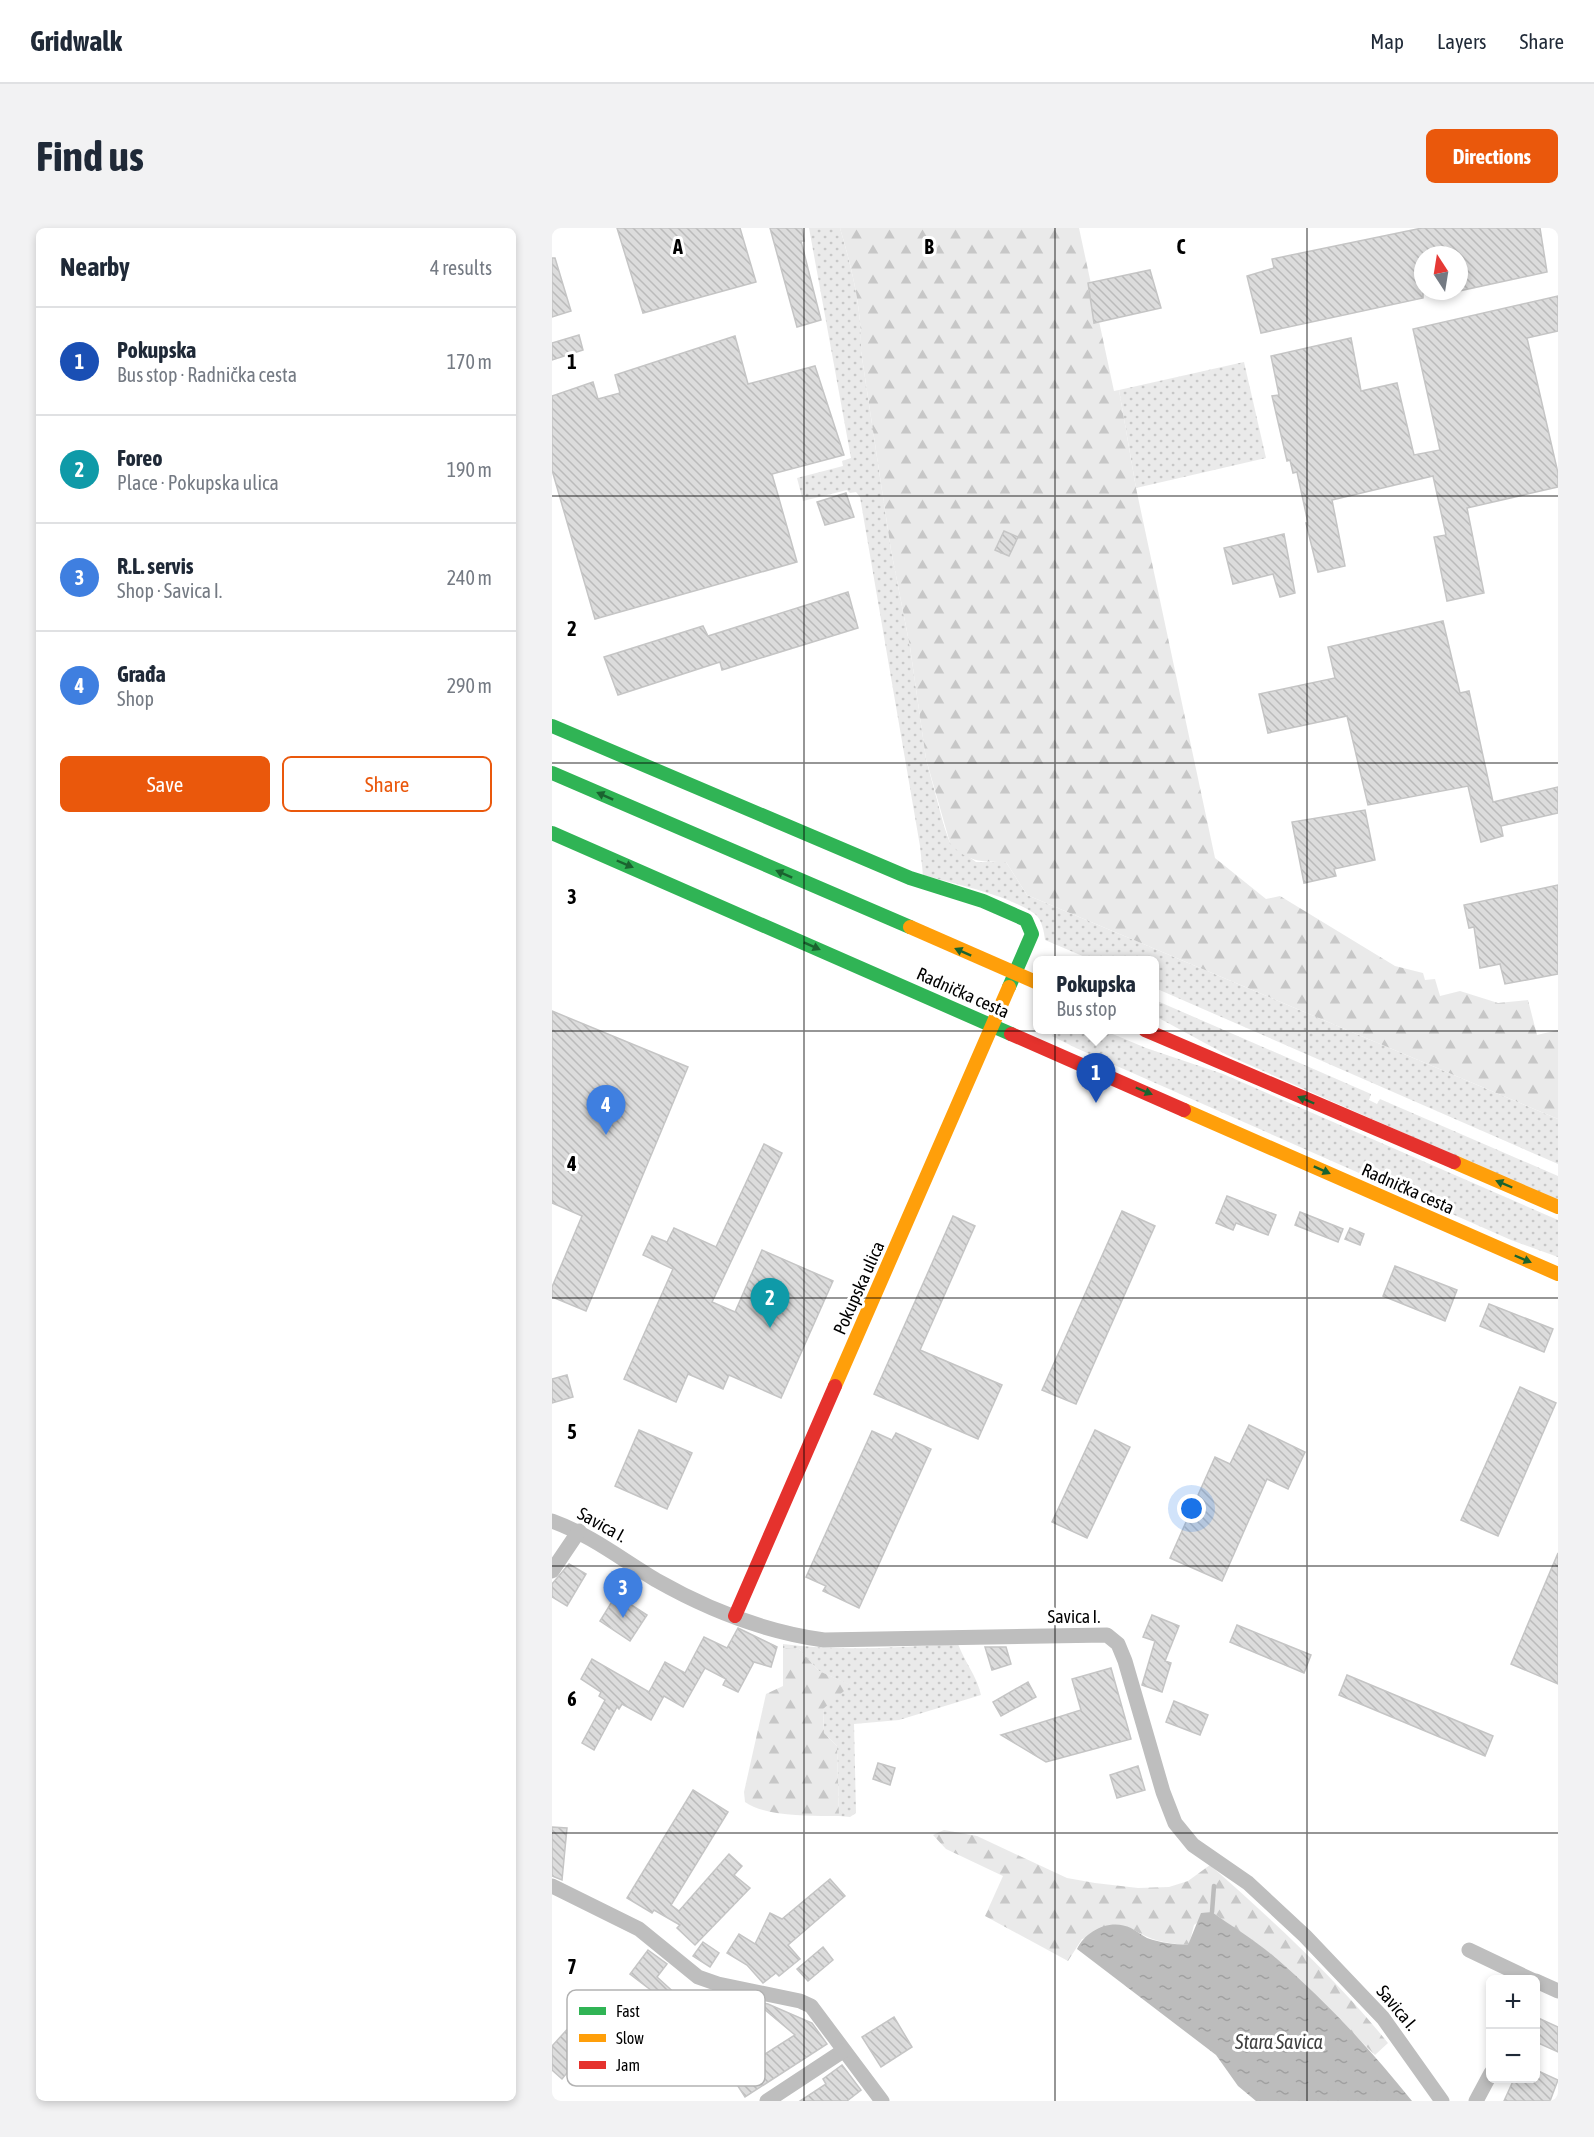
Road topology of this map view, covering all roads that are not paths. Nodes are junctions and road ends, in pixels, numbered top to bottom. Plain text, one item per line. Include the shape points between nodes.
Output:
1 (552, 726) edge
2 (552, 773) edge
3 (552, 833) edge
4 (1017, 975) junction
5 (1033, 981) edge
6 (994, 1027) junction
7 (1157, 1034) edge
8 (1558, 1208) edge
9 (1558, 1274) edge
10 (552, 1521) edge
11 (579, 1530) junction
12 (552, 1571) edge
13 (735, 1616) junction
14 (552, 1886) edge
15 (1469, 1950) dead end
16 (1523, 1975) edge
17 (1540, 1983) edge
18 (747, 1990) edge
19 (1558, 1991) edge
20 (765, 1994) edge
21 (843, 2051) junction
22 (1486, 2082) edge
23 (767, 2101) edge
24 (882, 2101) edge
25 (1442, 2101) edge
26 (1476, 2101) edge

1 - 4 main road, Pokupska ulica via 911,878 1019,916 1030,925 1032,934
4 -> 2 main road, Radnička cesta
3 -> 6 main road, Radnička cesta
4 - 5 main road, Radnička cesta
4 - 6 main road, Pokupska ulica
6 -> 9 main road, Radnička cesta
6 - 13 main road, Pokupska ulica
8 -> 7 main road
10 - 11 street, Savica I.
11 - 12 street
11 - 13 street, Savica I. via 656,1580
13 - 25 street, Savica I. via 772,1630 824,1640 1107,1635 1118,1644 1125,1661 1175,1823 1193,1845 1248,1883 1305,1936 1383,2019
14 - 18 street via 639,1929 698,1977
15 - 16 street
17 - 19 street
20 - 21 street via 811,2006
21 - 23 street
21 - 24 street
22 - 26 street

